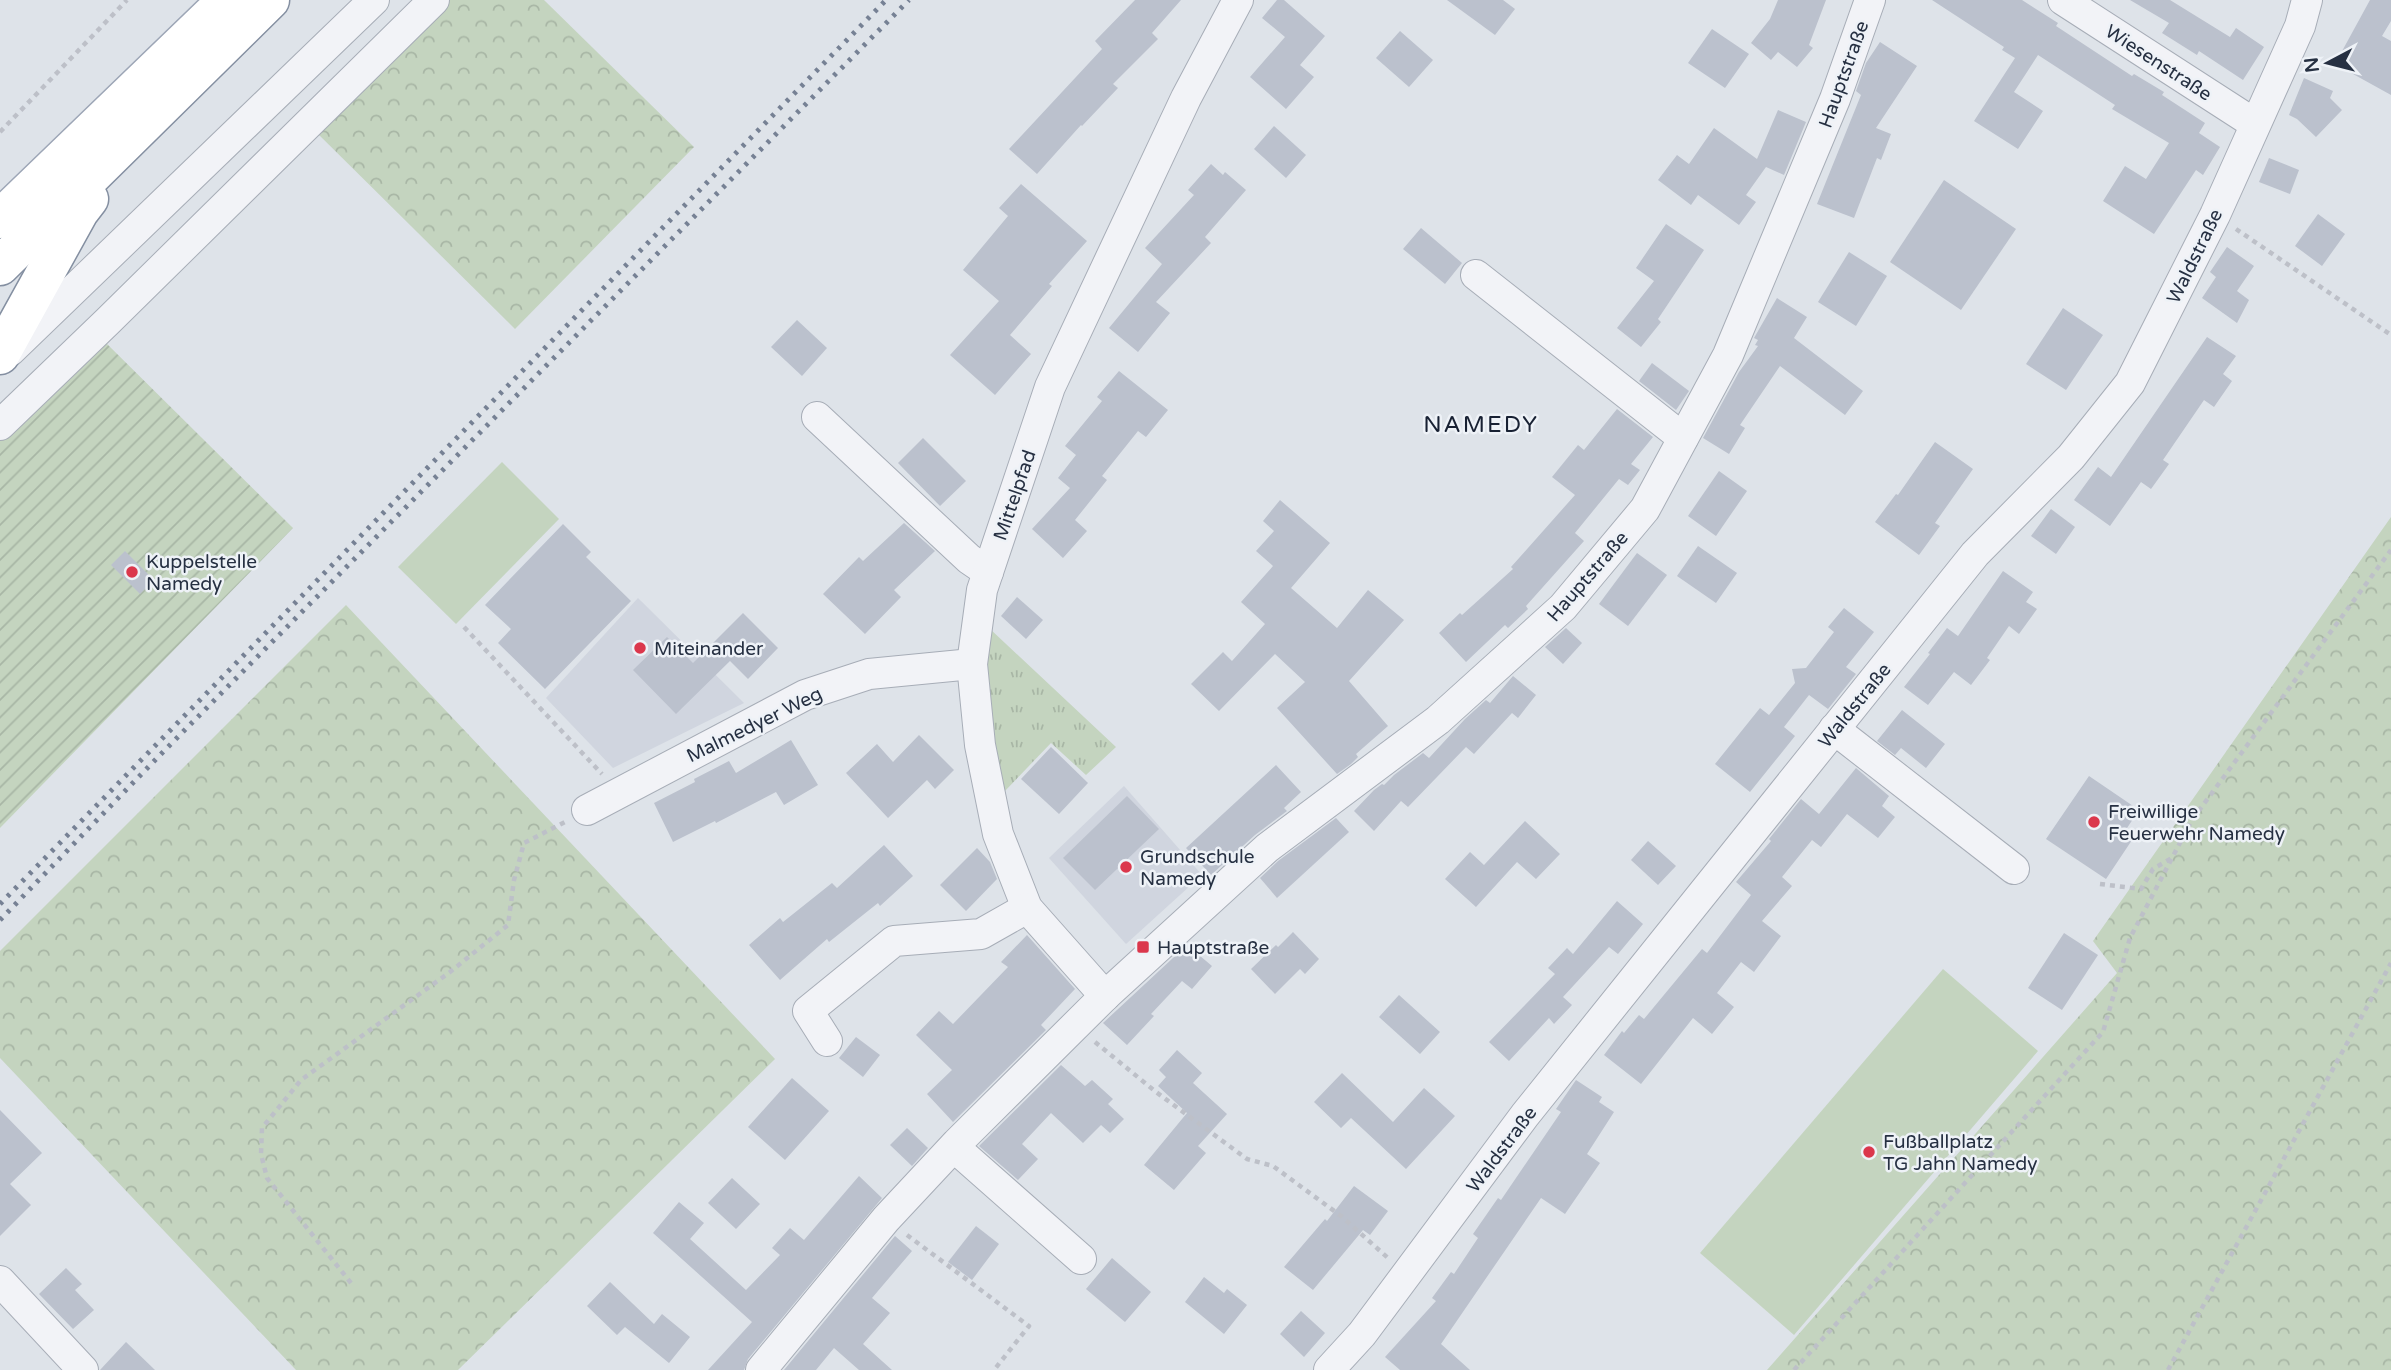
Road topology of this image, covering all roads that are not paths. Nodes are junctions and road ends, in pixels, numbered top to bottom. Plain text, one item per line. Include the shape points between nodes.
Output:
1 (227, 0) edge
2 (270, 0) edge
3 (374, 0) edge
4 (434, 0) edge
5 (1238, 0) edge
6 (1870, 0) edge
7 (2063, 0) edge
8 (2307, 0) edge
9 (159, 107) junction
10 (2255, 124) junction
11 (0, 219) edge
12 (0, 266) edge
13 (1476, 275) dead end
14 (0, 355) edge
15 (0, 361) edge
16 (817, 417) dead end
17 (0, 425) edge
18 (1683, 438) junction
19 (988, 572) junction
20 (972, 664) junction
21 (1834, 729) junction
22 (587, 810) road end
23 (2014, 869) dead end
24 (1027, 908) junction
25 (1104, 996) junction
26 (827, 1041) dead end
27 (954, 1147) junction
28 (1081, 1259) dead end
29 (0, 1280) edge
30 (83, 1370) edge
31 (761, 1370) edge
32 (1329, 1370) edge

1 - 11 main road
2 - 9 main road
3 - 15 street
4 - 17 street
5 - 19 street, Mittelpfad via 1186,98 1050,387
6 - 18 street, Hauptstraße via 1835,99 1728,355
7 - 10 street, Wiesenstraße
8 - 10 street, Waldstraße via 2300,26
9 - 12 main road
9 - 14 main road via 79,212
10 - 21 street, Waldstraße via 2215,215 2130,383 2071,457 1975,554
13 - 18 street
16 - 19 street via 968,559
18 - 25 street, Hauptstraße via 1645,509 1563,607 1438,720 1267,848
19 - 20 street, Mittelpfad
20 - 22 street, Malmedyer Weg via 869,674 805,695
20 - 24 street, Mittelpfad via 980,744 998,834
21 - 23 street
21 - 32 street, Waldstraße via 1525,1115 1362,1334
24 - 25 street, Mittelpfad
24 - 26 street via 981,934 894,941 808,1011
25 - 27 street, Hauptstraße
27 - 28 street
27 - 31 street, Hauptstraße via 886,1219
29 - 30 street

